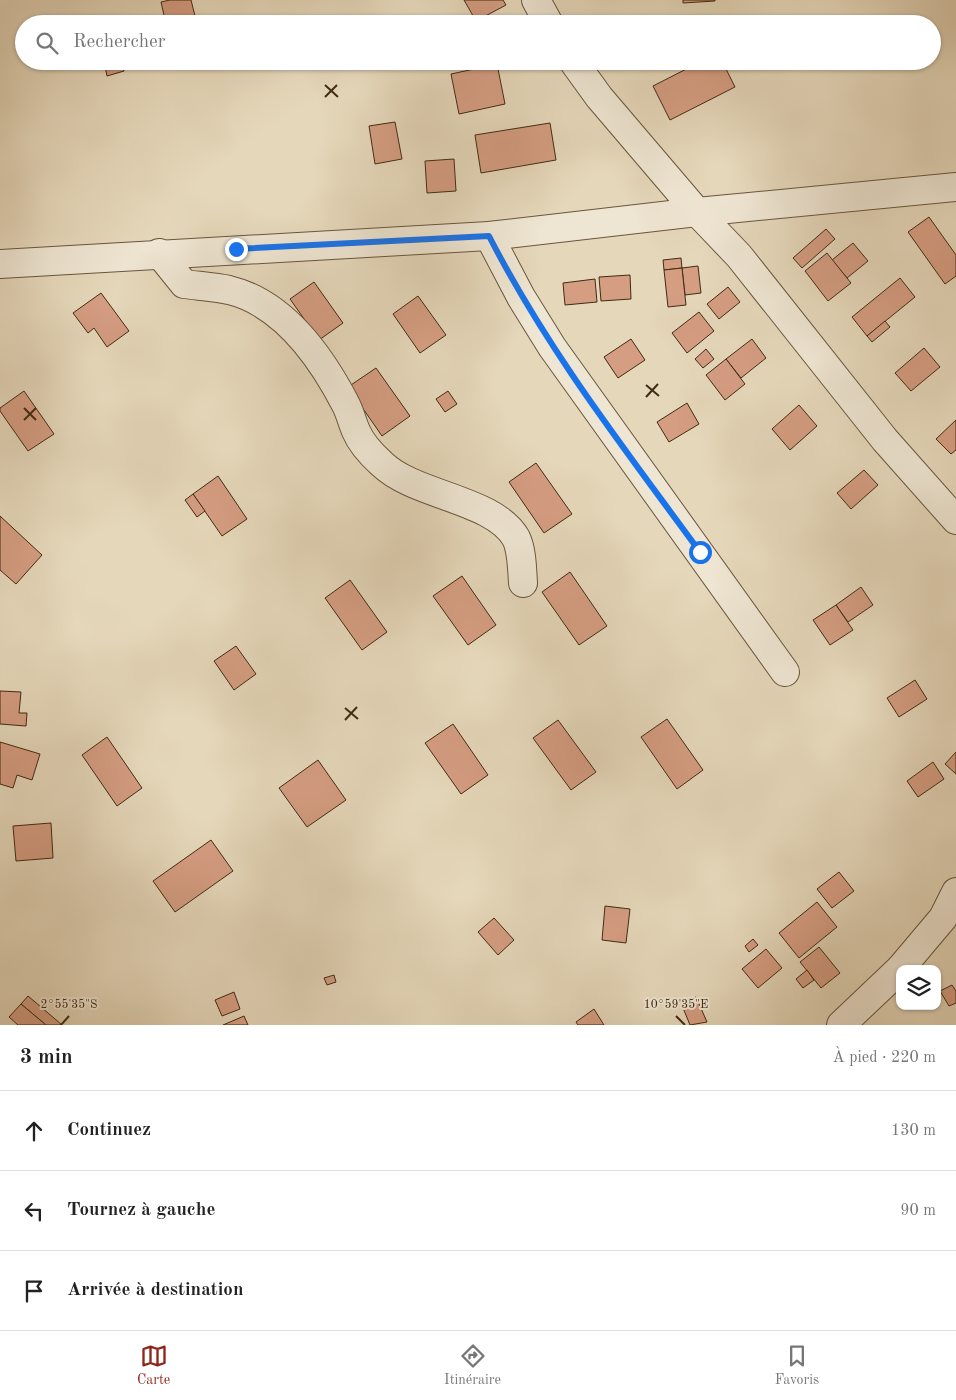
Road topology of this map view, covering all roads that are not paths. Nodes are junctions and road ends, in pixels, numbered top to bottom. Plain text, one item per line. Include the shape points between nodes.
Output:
1 (580, 70) edge
2 (956, 187) edge
3 (697, 212) junction
4 (489, 236) junction
5 (159, 254) junction
6 (0, 264) edge
7 (956, 520) edge
8 (524, 583) dead end
9 (785, 672) dead end
10 (956, 892) edge
11 (903, 965) edge
12 (896, 973) edge
13 (841, 1025) edge

1 - 3 street
2 - 3 street
3 - 4 street
3 - 7 street via 739,256 880,433
4 - 5 street
4 - 9 street via 520,297 552,347
5 - 6 street
5 - 8 street via 184,284 231,290 273,310 315,352 346,405 361,441 381,464 412,485 455,499 493,517 506,527 516,538
10 - 11 street via 943,918
12 - 13 street

